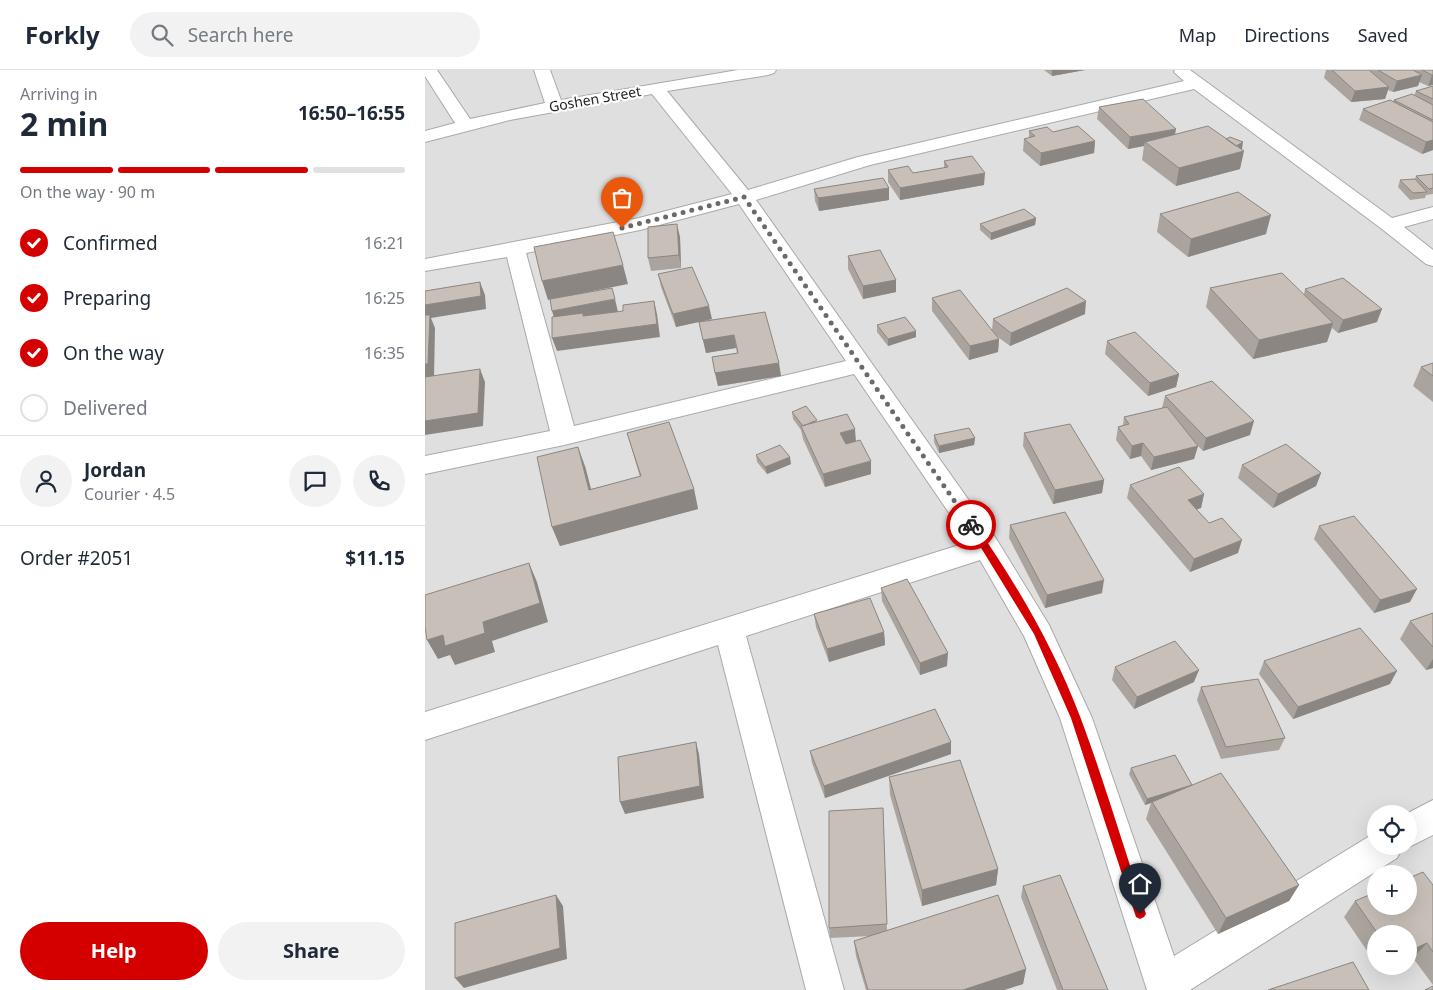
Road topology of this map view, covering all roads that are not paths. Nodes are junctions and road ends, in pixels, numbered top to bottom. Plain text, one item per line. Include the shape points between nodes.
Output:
1 (429, 70) edge
2 (542, 70) edge
3 (767, 70) edge
4 (1179, 70) edge
5 (1196, 83) junction
6 (656, 88) junction
7 (554, 106) junction
8 (465, 125) junction
9 (425, 136) edge
10 (744, 197) junction
11 (1433, 213) edge
12 (1389, 225) junction
13 (515, 250) junction
14 (1433, 260) edge
15 (425, 265) edge
16 (860, 365) junction
17 (564, 437) junction
18 (425, 465) edge
19 (987, 547) junction
20 (729, 629) junction
21 (425, 726) edge
22 (1433, 816) edge
23 (1417, 827) edge
24 (1371, 855) edge
25 (1165, 987) edge
26 (825, 990) edge

1 - 8 street
2 - 7 street
3 - 6 street, Goshen Street
4 - 5 street
5 - 10 street via 865,161
5 - 12 street
6 - 7 street, Goshen Street
6 - 10 street
7 - 8 street, Goshen Street
8 - 9 street, Goshen Street
10 - 13 street via 640,224
10 - 16 street
11 - 12 street
12 - 14 street
13 - 15 street
13 - 17 street
16 - 17 street
16 - 19 street
17 - 18 street
19 - 20 street
19 - 25 street via 1038,633 1076,718
20 - 21 street
20 - 26 street
22 - 23 street
24 - 25 street

